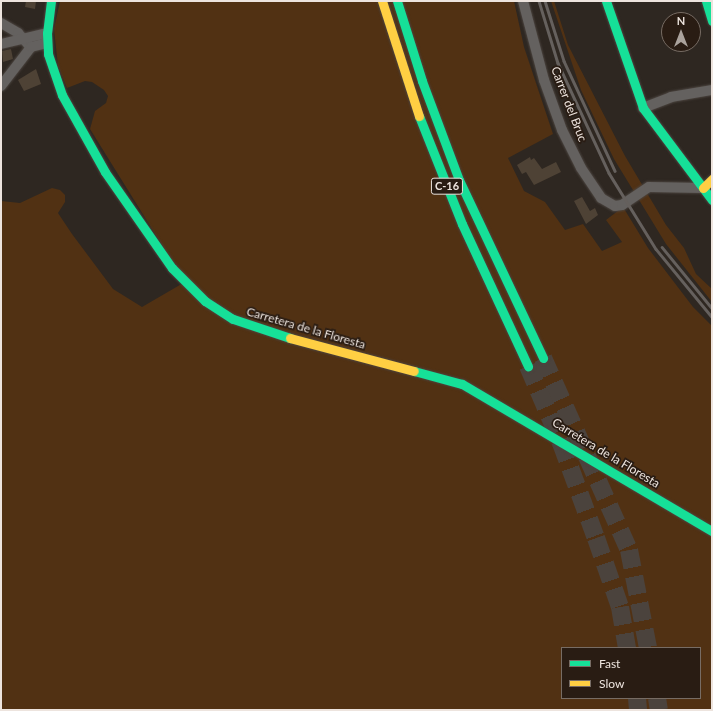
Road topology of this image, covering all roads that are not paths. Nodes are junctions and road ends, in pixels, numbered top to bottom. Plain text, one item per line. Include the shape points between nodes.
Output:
1 (51, 1) edge
2 (382, 1) edge
3 (397, 1) edge
4 (523, 1) edge
5 (606, 1) edge
6 (706, 1) edge
7 (712, 21) edge
8 (1, 23) edge
9 (47, 38) junction
10 (28, 43) junction
11 (1, 44) edge
12 (1, 86) edge
13 (712, 90) edge
14 (643, 108) junction
15 (712, 179) edge
16 (703, 188) junction
17 (712, 200) edge
18 (543, 358) tunnel mouth
19 (528, 366) tunnel mouth
20 (712, 531) edge

1 - 9 main road, Carretera de la Floresta
2 - 19 main road, C-16 via 425,133 462,224
3 - 18 main road, C-16 via 422,81 456,173
4 - 16 street, Carrer del Bruc via 544,80 562,130 581,168 601,198 615,206 622,205 650,188
5 - 14 main road
6 - 7 main road
8 - 10 street
9 - 10 street
9 - 20 main road, Carretera de la Floresta via 55,79 105,172 172,268 195,294 233,319 266,332 462,384
10 - 11 street
10 - 12 street
13 - 14 street via 671,98
14 - 16 main road
15 - 16 main road
16 - 17 main road

